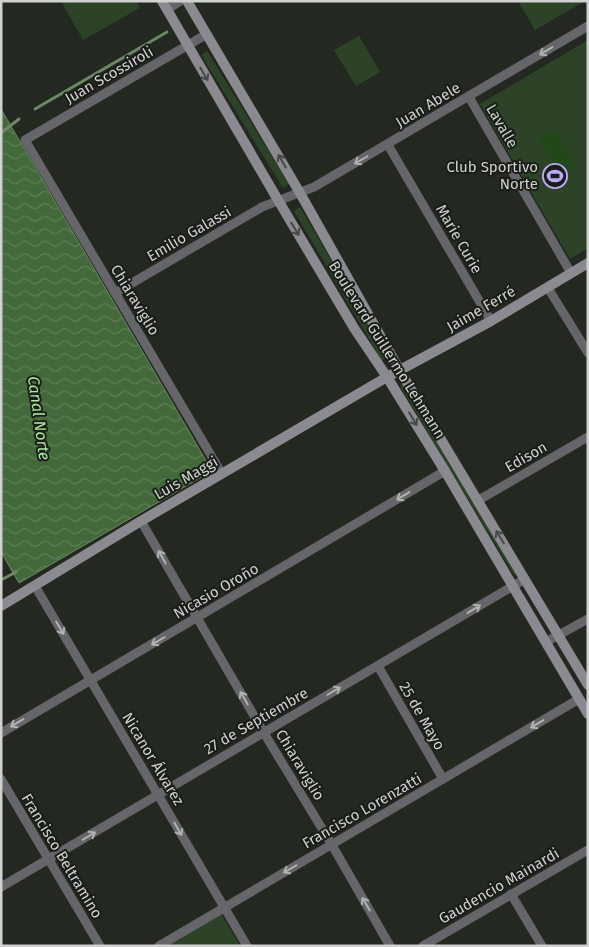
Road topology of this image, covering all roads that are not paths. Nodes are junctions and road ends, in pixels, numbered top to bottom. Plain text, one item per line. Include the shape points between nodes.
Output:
1 (180, 1) edge
2 (187, 1) edge
3 (164, 6) edge
4 (588, 26) edge
5 (207, 34) junction
6 (187, 46) junction
7 (469, 96) junction
8 (25, 140) joint
9 (388, 145) junction
10 (300, 193) junction
11 (278, 200) junction
12 (588, 263) edge
13 (571, 273) junction
14 (548, 288) junction
15 (115, 293) junction
16 (491, 321) junction
17 (588, 353) edge
18 (400, 371) junction
19 (387, 377) junction
20 (588, 437) edge
21 (445, 471) junction
22 (222, 474) junction
23 (477, 501) junction
24 (141, 521) junction
25 (525, 579) junction
26 (35, 586) junction
27 (513, 586) junction
28 (1, 606) edge
29 (198, 618) junction
30 (588, 619) edge
31 (558, 636) junction
32 (546, 642) junction
33 (378, 666) junction
34 (90, 680) junction
35 (588, 685) edge
36 (579, 699) junction
37 (588, 714) edge
38 (1, 733) edge
39 (264, 733) junction
40 (1, 779) edge
41 (443, 779) junction
42 (158, 795) junction
43 (332, 845) junction
44 (588, 850) edge
45 (49, 859) junction
46 (1, 887) edge
47 (511, 894) junction
48 (224, 908) junction
49 (100, 946) edge
50 (159, 946) edge
51 (247, 946) edge
52 (390, 946) edge
53 (423, 946) edge
54 (542, 946) edge

1 - 3 street
2 - 5 main road, Boulevard Guillermo Lehmann
3 - 6 main road, Boulevard Guillermo Lehmann
4 -> 7 street, Juan Abele
5 - 6 street, Juan Scossiroli
10 -> 5 main road, Boulevard Guillermo Lehmann
6 - 8 street, Juan Scossiroli
6 -> 11 main road, Boulevard Guillermo Lehmann
7 - 9 street, Juan Abele
7 - 13 street, Lavalle
8 - 15 street, Chiaraviglio
9 -> 10 street, Juan Abele
9 - 16 street, Marie Curie
10 - 11 street, Juan Abele
10 - 18 main road, Boulevard Guillermo Lehmann
11 - 15 street, Emilio Galassi
11 -> 19 main road, Boulevard Guillermo Lehmann
12 - 13 main road, Jaime Ferré
13 - 14 main road, Jaime Ferré
14 - 16 main road, Jaime Ferré
14 - 17 street
15 - 22 street, Chiaraviglio
16 - 18 main road, Jaime Ferré
18 - 19 main road, Jaime Ferré
18 - 23 main road, Boulevard Guillermo Lehmann
19 -> 21 main road, Boulevard Guillermo Lehmann
19 - 22 main road, Luis Maggi
20 - 23 street, Edison
21 - 27 main road, Boulevard Guillermo Lehmann
21 -> 29 street, Nicasio Oroño
22 - 24 main road, Luis Maggi
25 -> 23 main road, Boulevard Guillermo Lehmann
24 - 26 main road, Luis Maggi
29 -> 24 street, Chiaraviglio
25 - 27 street, 27 de Septiembre
25 - 31 main road, Boulevard Guillermo Lehmann
26 - 28 main road, Luis Maggi
26 -> 34 street, Nicanor Álvarez
27 - 32 main road, Boulevard Guillermo Lehmann
33 -> 27 street, 27 de Septiembre
29 -> 34 street, Nicasio Oroño
39 -> 29 street, Chiaraviglio
30 - 31 street
31 - 32 street
31 - 35 main road, Boulevard Guillermo Lehmann
32 - 36 main road, Boulevard Guillermo Lehmann
39 -> 33 street, 27 de Septiembre
33 - 41 street, 25 de Mayo
34 -> 38 street, Nicasio Oroño
34 - 42 street, Nicanor Álvarez
36 - 37 main road, Boulevard Guillermo Lehmann
36 -> 41 street, Francisco Lorenzatti
39 - 42 street, 27 de Septiembre
39 - 43 street, Chiaraviglio
40 - 45 street, Francisco Beltramino
41 - 43 street, Francisco Lorenzatti
45 -> 42 street, 27 de Septiembre
42 -> 48 street, Nicanor Álvarez
43 -> 48 street, Francisco Lorenzatti
52 -> 43 street, Chiaraviglio
44 - 47 street, Gaudencio Mainardi
45 - 46 street, 27 de Septiembre
45 - 49 street, Francisco Beltramino
47 - 53 street, Gaudencio Mainardi
47 - 54 street
48 - 50 street, Francisco Lorenzatti
48 - 51 street, Nicanor Álvarez

